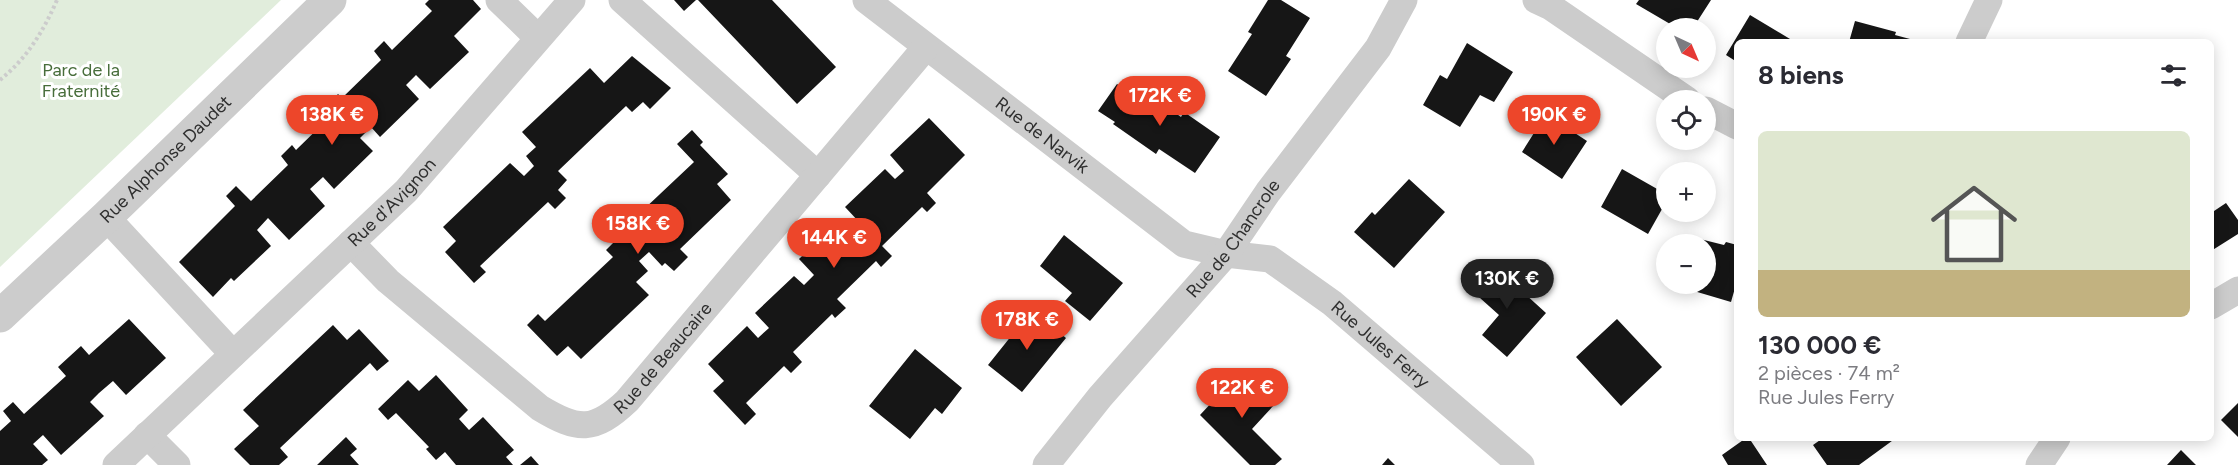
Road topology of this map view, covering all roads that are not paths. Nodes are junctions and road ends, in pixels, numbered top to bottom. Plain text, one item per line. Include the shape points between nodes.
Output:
1 (330, 0) edge
2 (499, 0) edge
3 (572, 0) edge
4 (622, 0) edge
5 (866, 0) edge
6 (1404, 0) edge
7 (1536, 0) edge
8 (1989, 0) edge
9 (538, 38) junction
10 (1970, 39) edge
11 (926, 46) junction
12 (1672, 90) edge
13 (1716, 115) edge
14 (1734, 124) edge
15 (818, 175) junction
16 (106, 217) junction
17 (351, 243) junction
18 (1226, 254) junction
19 (2238, 290) edge
20 (2214, 304) edge
21 (0, 316) edge
22 (233, 354) junction
23 (147, 435) junction
24 (2055, 441) edge
25 (116, 465) edge
26 (177, 465) edge
27 (1046, 465) edge
28 (1521, 465) edge
29 (2039, 465) edge

1 - 16 street, Rue Alphonse Daudet
2 - 9 street
3 - 9 street, Rue d'Avignon
4 - 15 street
5 - 11 street, Rue de Narvik
6 - 18 street, Rue de Chancrole via 1378,48 1268,192
7 - 12 street
8 - 10 street
9 - 17 street, Rue d'Avignon via 406,191
11 - 15 street, Rue de Beaucaire
11 - 18 street, Rue de Narvik via 1184,244
13 - 14 street
15 - 17 street, Rue de Beaucaire via 627,401 612,416 594,424 563,422 540,408 388,281
16 - 21 street, Rue Alphonse Daudet
16 - 22 street
17 - 22 street, Rue d'Avignon
18 - 27 street, Rue de Chancrole via 1100,397
18 - 28 street, Rue Jules Ferry via 1270,259 1332,303
19 - 20 street
22 - 23 street, Rue d'Avignon
23 - 25 street, Rue d'Avignon
23 - 26 street
24 - 29 street

